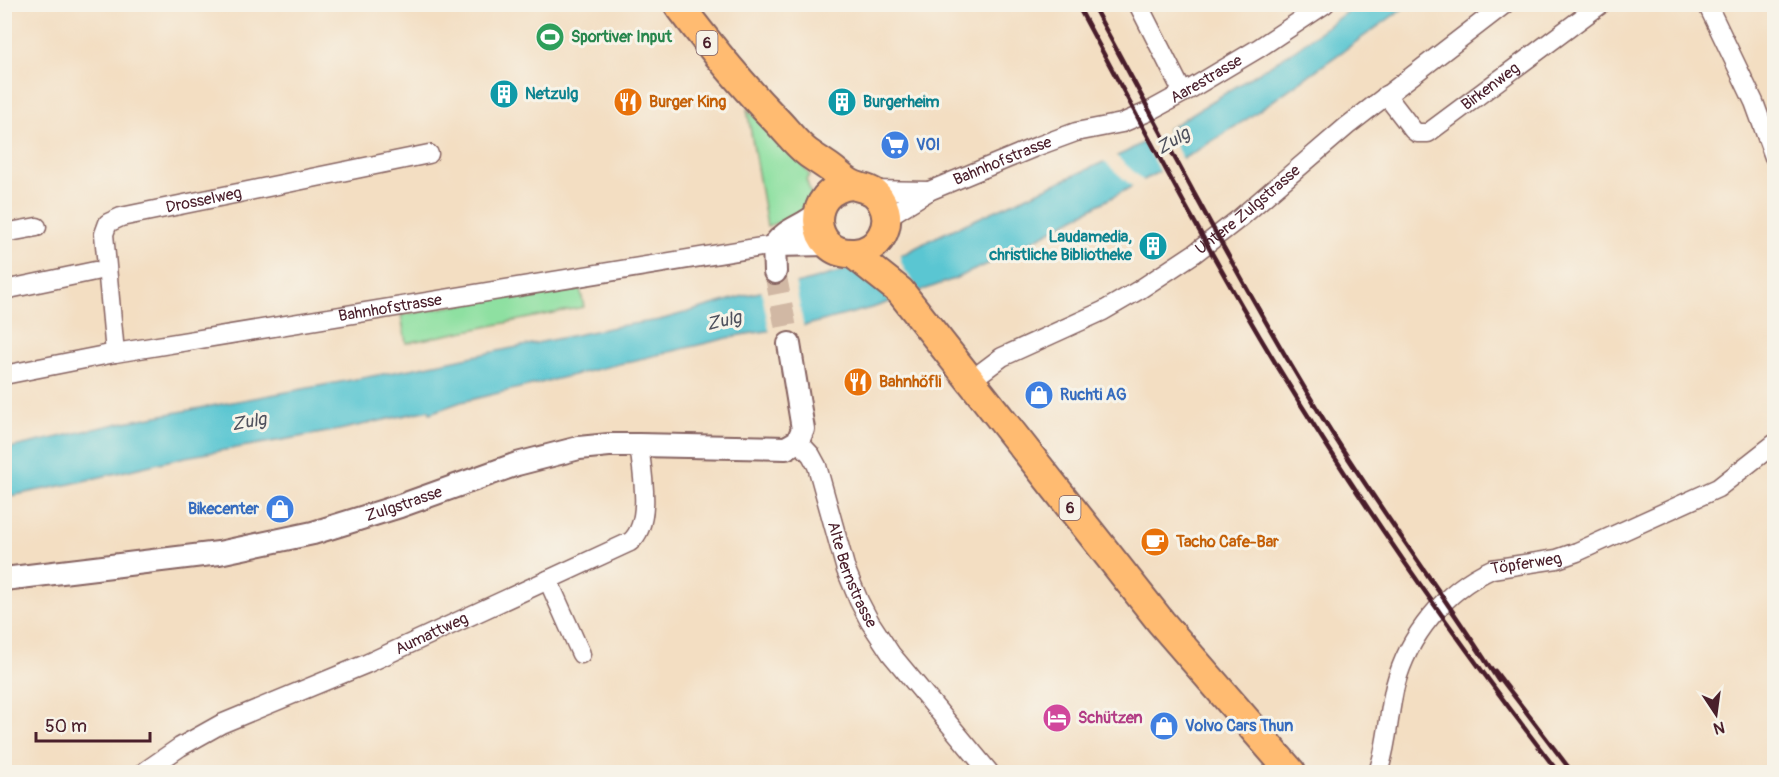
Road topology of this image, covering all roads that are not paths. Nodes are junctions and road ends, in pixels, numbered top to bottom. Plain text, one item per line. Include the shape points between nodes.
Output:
1 (678, 4) edge
2 (1138, 4) edge
3 (1325, 4) edge
4 (1505, 4) edge
5 (1601, 4) edge
6 (1707, 4) edge
7 (1183, 93) junction
8 (1386, 95) junction
9 (1077, 132) joint
10 (806, 152) junction
11 (429, 154) dead end
12 (1774, 157) edge
13 (861, 187) junction
14 (929, 191) junction
15 (821, 207) junction
16 (37, 226) dead end
17 (4, 233) edge
18 (884, 234) junction
19 (774, 245) junction
20 (846, 251) junction
21 (95, 270) dead end
22 (775, 272) tunnel mouth
23 (4, 290) edge
24 (906, 298) junction
25 (789, 344) tunnel mouth
26 (115, 353) junction
27 (4, 375) edge
28 (970, 381) junction
29 (798, 441) junction
30 (639, 444) junction
31 (1774, 444) edge
32 (4, 579) edge
33 (548, 580) junction
34 (581, 654) dead end
35 (144, 772) edge
36 (989, 772) edge
37 (1291, 772) edge
38 (1378, 772) edge

1 - 10 main road, 6 via 737,80
2 - 7 street
3 - 7 street, Aarestrasse
4 - 8 street, Untere Zulgstrasse
5 - 8 street, Birkenweg via 1428,133 1413,130
6 - 12 street via 1754,102
7 - 9 street, Aarestrasse via 1122,123
8 - 28 street, Untere Zulgstrasse via 1195,253 1102,311 1002,357
9 - 14 street, Bahnhofstrasse
10 - 13 main road, 6
10 - 15 main road, 6 via 820,184
11 - 26 street, Drosselweg via 108,223 104,234
13 - 14 street, Bahnhofstrasse
13 - 15 main road via 846,185 833,190
13 - 18 main road via 882,202
14 - 18 street, Bahnhofstrasse via 895,212
15 - 19 street via 806,223 783,235
15 - 20 main road via 820,230
16 - 17 street
18 - 20 main road via 870,249
18 - 24 main road, 6
19 - 20 street
19 - 22 street
19 - 26 street, Bahnhofstrasse
20 - 24 main road, 6
21 - 23 street
24 - 28 main road, 6
25 - 29 street via 803,422
26 - 27 street, Bahnhofstrasse
28 - 37 main road, 6 via 1183,649
29 - 30 street, Zulgstrasse via 782,449
29 - 36 street, Alte Bernstrasse via 817,466 846,570 870,622 891,654
30 - 32 street, Zulgstrasse via 555,453 358,520 267,544
30 - 33 street, Aumattweg via 644,500 639,533 624,546
31 - 38 street, Töpferweg via 1706,495 1567,556 1492,569 1454,594 1423,625 1401,666
33 - 34 street
33 - 35 street, Aumattweg via 366,664 221,724

